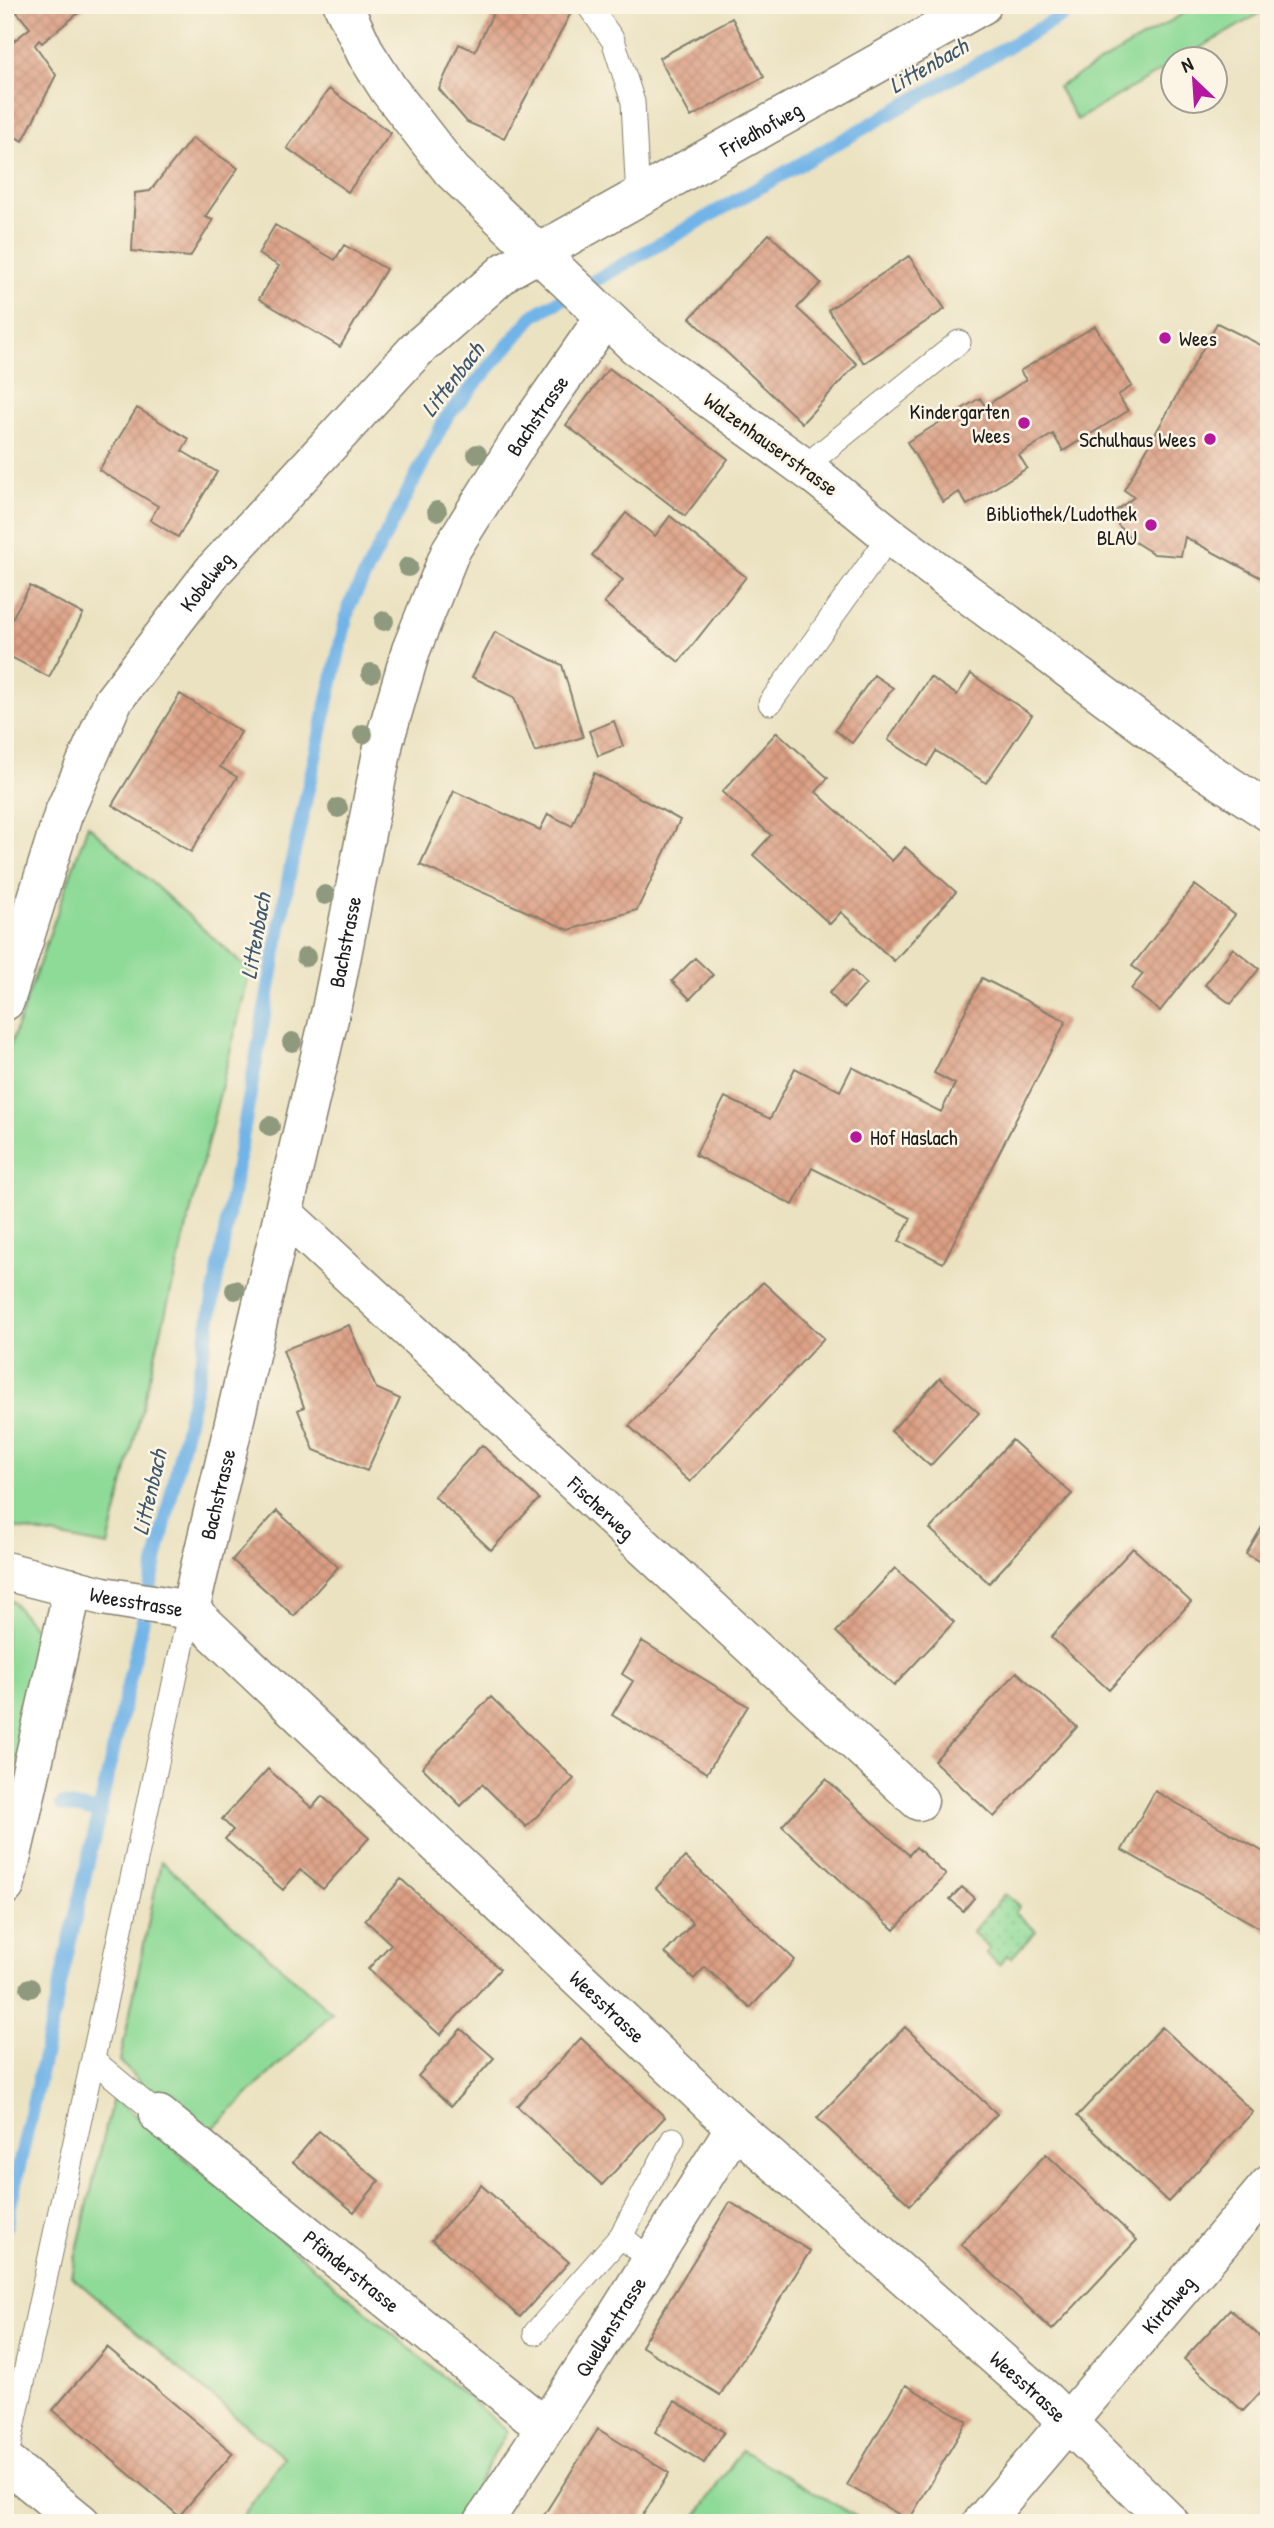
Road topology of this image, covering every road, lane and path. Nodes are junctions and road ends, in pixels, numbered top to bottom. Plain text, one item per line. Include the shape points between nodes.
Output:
1 (342, 5) edge
2 (589, 5) edge
3 (982, 5) edge
4 (638, 199) junction
5 (549, 264) junction
6 (599, 313) junction
7 (959, 342) dead end
8 (810, 472) junction
9 (890, 536) junction
10 (771, 703) dead end
11 (1269, 812) edge
12 (5, 1001) edge
13 (283, 1213) junction
14 (5, 1571) edge
15 (88, 1592) junction
16 (182, 1609) junction
17 (919, 1801) dead end
18 (5, 1886) edge
19 (93, 2060) junction
20 (159, 2115) joint
21 (734, 2127) junction
22 (673, 2139) dead end
23 (1269, 2185) edge
24 (621, 2236) junction
25 (651, 2261) junction
26 (536, 2333) dead end
27 (1066, 2422) junction
28 (545, 2427) junction
29 (6, 2463) edge
30 (81, 2523) edge
31 (483, 2523) edge
32 (982, 2523) edge
33 (1170, 2523) edge

1 - 5 street, Walzenhauserstrasse via 389,90 442,159
2 - 4 lane via 613,40 633,102
3 - 4 street, Friedhofweg
4 - 5 street, Friedhofweg
5 - 6 street, Walzenhauserstrasse
5 - 12 street, Kobelweg via 506,271 417,349 213,571 113,701 63,815
6 - 8 street, Walzenhauserstrasse via 635,345
6 - 13 street, Bachstrasse via 451,550 411,650 384,742 331,1010
7 - 8 lane
8 - 9 street, Walzenhauserstrasse
9 - 10 lane
9 - 11 street, Walzenhauserstrasse via 1199,766
13 - 16 street, Bachstrasse
13 - 17 street, Fischerweg
14 - 15 street, Weesstrasse
15 - 16 street, Weesstrasse
15 - 18 street
16 - 19 lane
16 - 21 street, Weesstrasse
19 - 20 lane
19 - 29 lane
20 - 28 street, Pfänderstrasse
21 - 25 street, Quellenstrasse
21 - 27 street, Weesstrasse
22 - 24 lane
23 - 27 street, Kirchweg
24 - 25 lane
24 - 26 lane
25 - 28 street, Quellenstrasse
27 - 32 street, Kirchweg
27 - 33 street, Weesstrasse
28 - 31 street, Quellenstrasse
29 - 30 street

